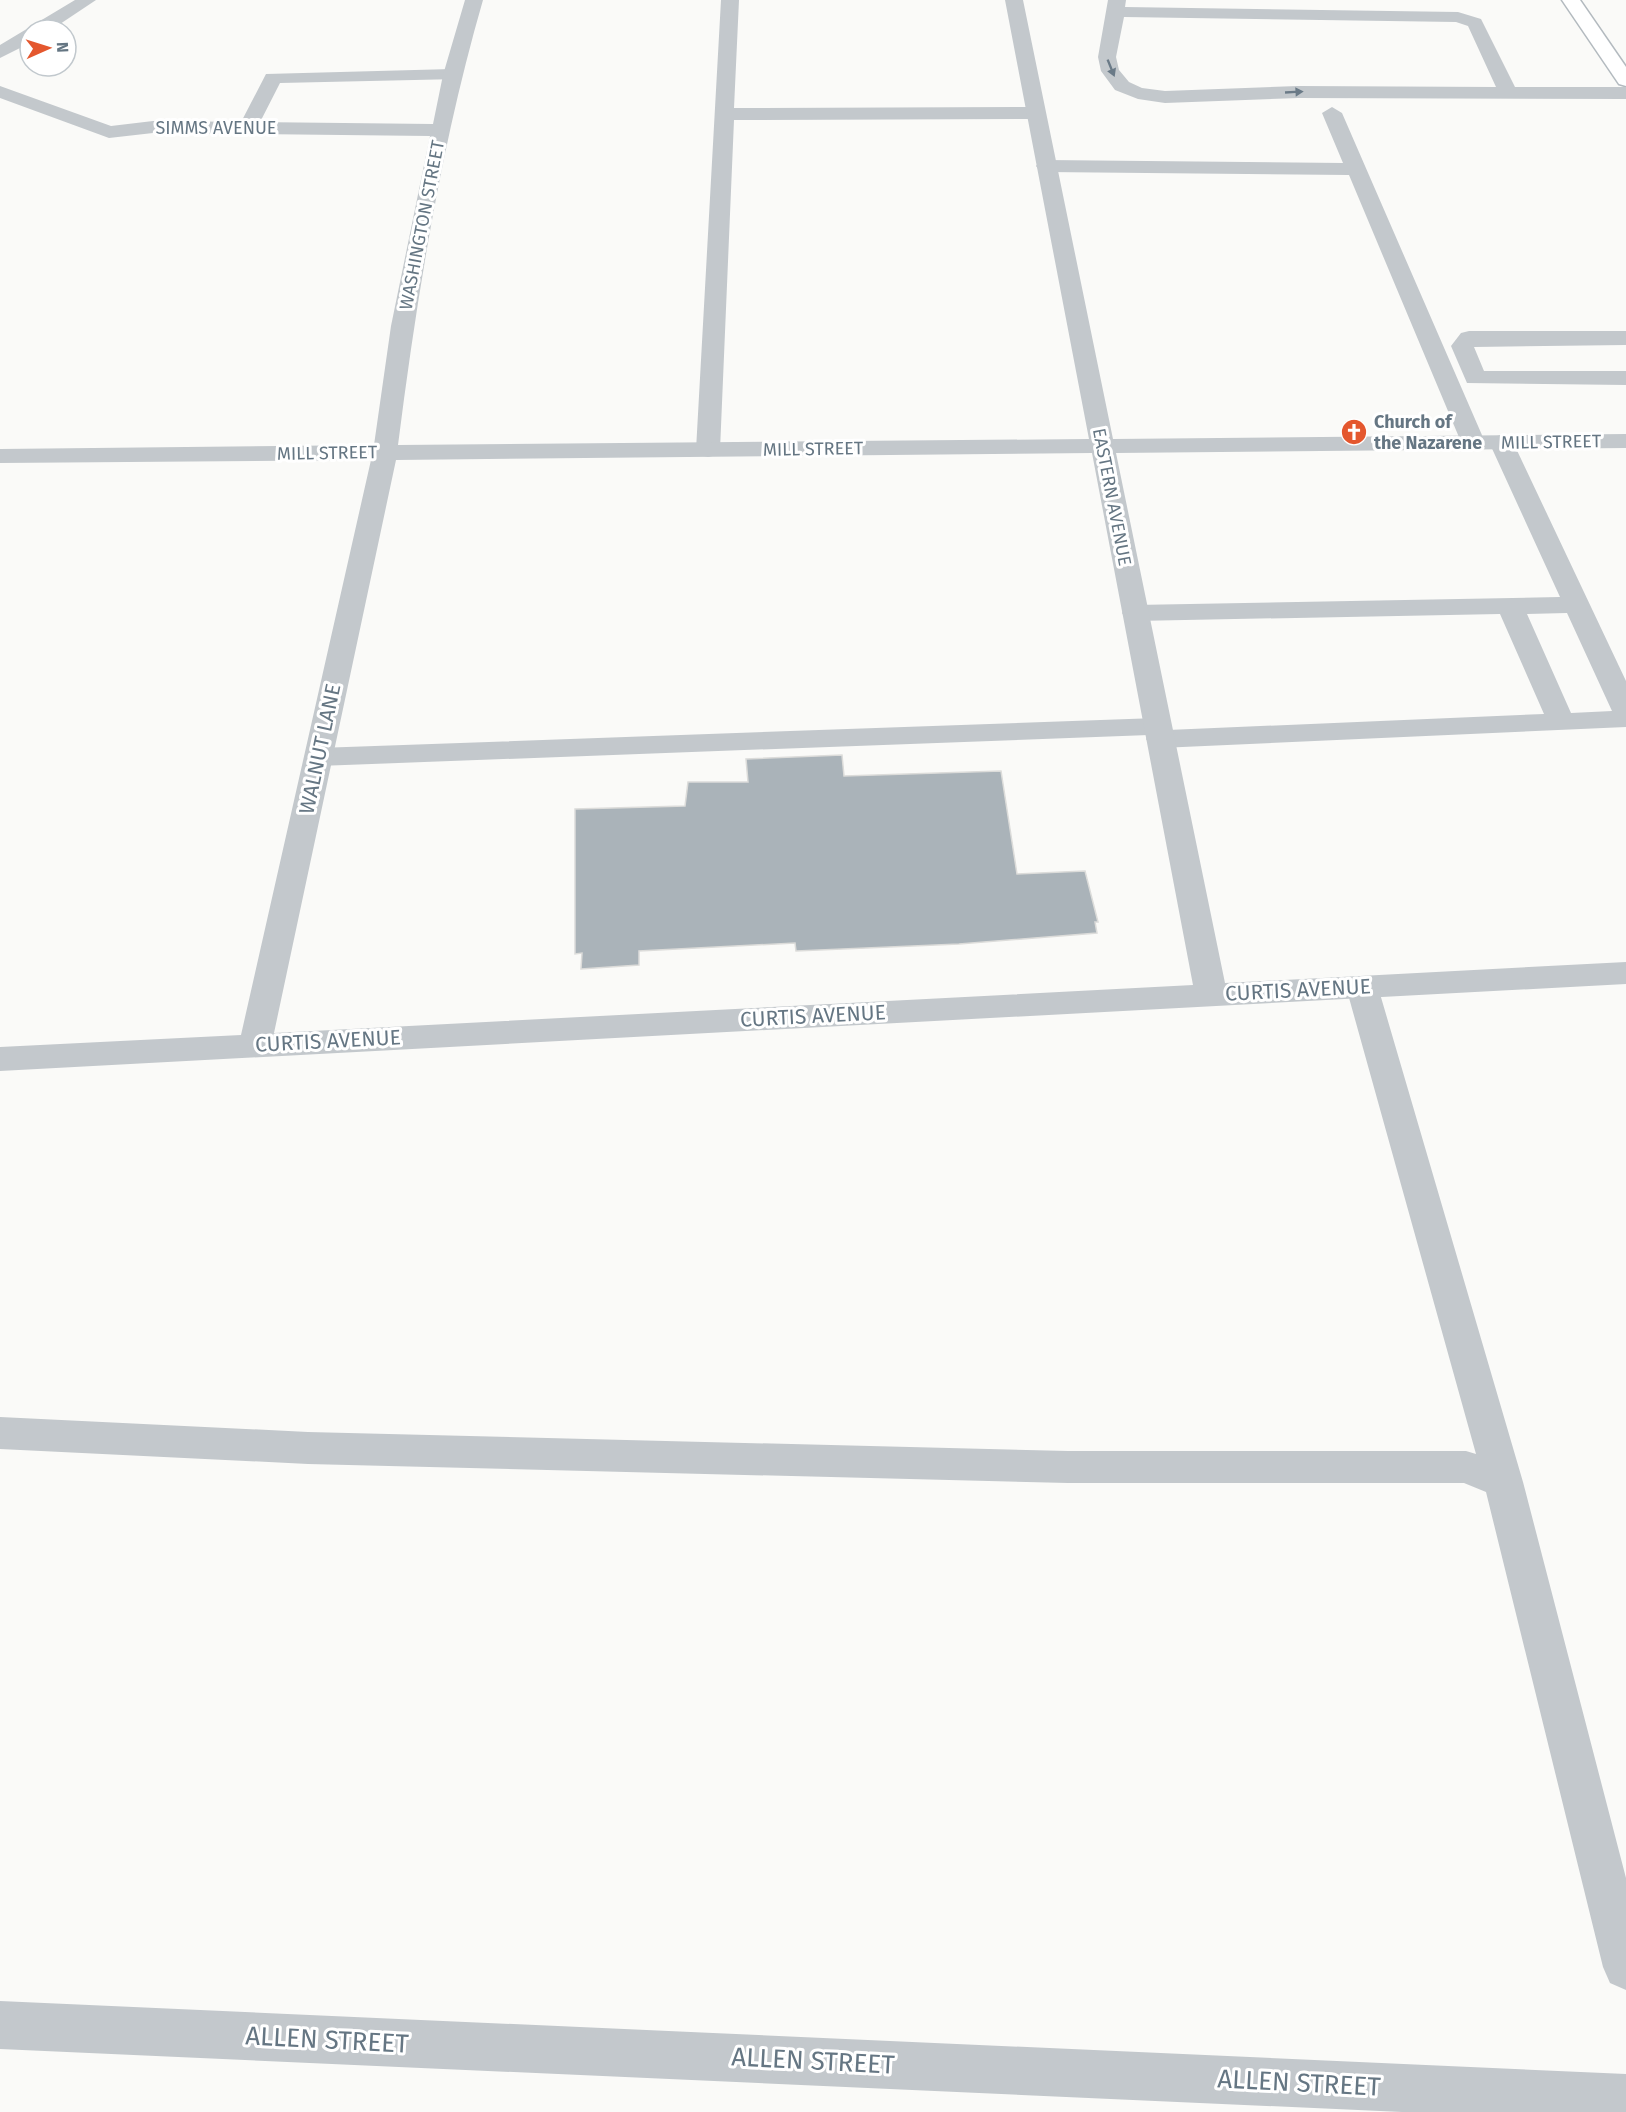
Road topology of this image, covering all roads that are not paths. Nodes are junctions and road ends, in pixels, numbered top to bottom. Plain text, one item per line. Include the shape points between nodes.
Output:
1 (87, 0) edge
2 (474, 0) edge
3 (730, 0) edge
4 (1014, 0) edge
5 (1571, 0) edge
6 (1116, 6) edge
7 (58, 18) edge
8 (18, 42) edge
9 (0, 53) edge
10 (452, 75) junction
11 (1626, 80) edge
12 (0, 92) edge
13 (1508, 93) junction
14 (1626, 93) edge
15 (1332, 113) dead end
16 (725, 114) junction
17 (1036, 114) junction
18 (248, 128) junction
19 (440, 130) junction
20 (1047, 166) junction
21 (1355, 169) junction
22 (1626, 338) edge
23 (1626, 378) edge
24 (1626, 441) edge
25 (1473, 442) junction
26 (1501, 442) junction
27 (1102, 446) junction
28 (708, 450) junction
29 (384, 453) junction
30 (0, 456) edge
31 (1576, 605) junction
32 (1510, 606) junction
33 (1135, 612) junction
34 (1626, 711) edge
35 (1626, 719) edge
36 (1562, 723) junction
37 (1159, 733) junction
38 (318, 758) junction
39 (1626, 973) edge
40 (1362, 987) junction
41 (1211, 995) junction
42 (255, 1045) junction
43 (0, 1059) edge
44 (0, 1433) edge
45 (1503, 1482) junction
46 (1626, 1967) edge
47 (0, 2025) edge
48 (1626, 2097) edge

1 - 7 street
2 - 10 street, WASHINGTON STREET
3 - 16 street
4 - 17 street, EASTERN AVENUE
5 - 11 main road
6 - 13 street via 1458,17 1475,23
6 -> 13 street via 1107,57 1110,71 1122,86 1138,93 1165,97 1309,92
8 - 9 street
10 - 18 street via 273,78
10 - 19 street, WASHINGTON STREET
12 - 18 street, SIMMS AVENUE via 109,132 153,127
13 - 14 street
15 - 21 street
16 - 17 street
16 - 28 street
17 - 20 street, EASTERN AVENUE
18 - 19 street, SIMMS AVENUE
19 - 29 street, WASHINGTON STREET via 402,326
20 - 21 street
20 - 27 street, EASTERN AVENUE
21 - 25 street
22 - 23 street via 1469,338 1462,346 1475,378
24 - 26 street, MILL STREET
25 - 26 street, MILL STREET
25 - 27 street, MILL STREET
26 - 31 street
27 - 28 street, MILL STREET
27 - 33 street, EASTERN AVENUE
28 - 29 street, MILL STREET
29 - 30 street, MILL STREET
29 - 38 street, WALNUT LANE
31 - 32 street
31 - 34 street
32 - 33 street
32 - 36 street
33 - 37 street, EASTERN AVENUE
35 - 36 street
36 - 37 street
37 - 38 street
37 - 41 street, EASTERN AVENUE
38 - 42 street, WALNUT LANE
39 - 40 street, CURTIS AVENUE
40 - 41 street, CURTIS AVENUE
40 - 45 street
41 - 42 street, CURTIS AVENUE
42 - 43 street, CURTIS AVENUE
44 - 45 street via 308,1448 1068,1467 1466,1467
45 - 46 street
47 - 48 street, ALLEN STREET

